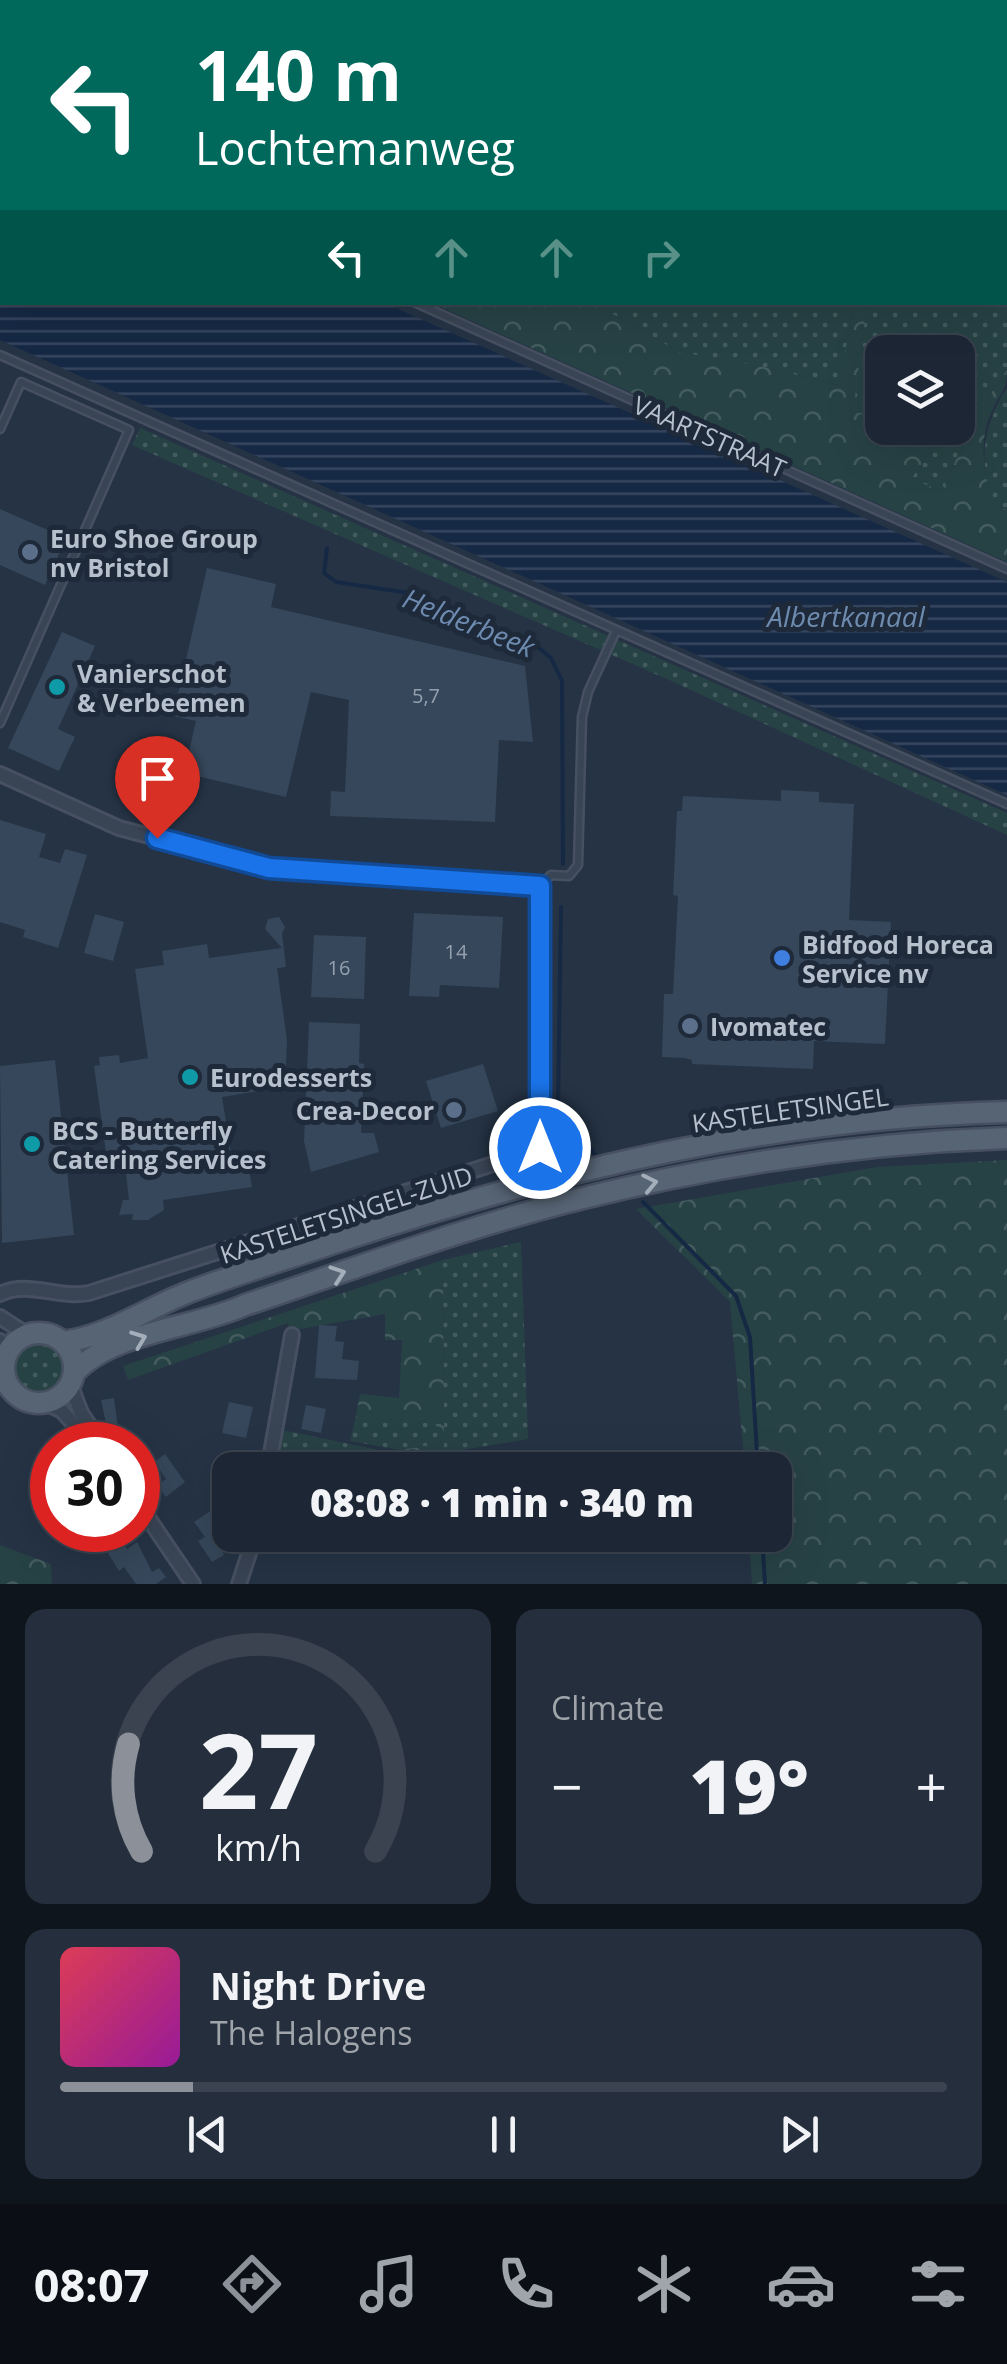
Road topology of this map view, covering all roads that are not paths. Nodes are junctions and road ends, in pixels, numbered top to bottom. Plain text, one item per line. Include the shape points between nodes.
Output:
1 (421, 305) edge
2 (0, 355) edge
3 (0, 429) edge
4 (1007, 568) edge
5 (616, 631) junction
6 (0, 723) edge
7 (0, 774) edge
8 (1007, 804) edge
9 (540, 886) junction
10 (1007, 1112) edge
11 (1007, 1138) edge
12 (624, 1162) joint
13 (0, 1294) edge
14 (0, 1317) edge
15 (26, 1334) junction
16 (292, 1335) dead end
17 (63, 1342) junction
18 (2, 1357) edge
19 (72, 1379) junction
20 (7, 1395) edge
21 (46, 1402) junction
22 (72, 1422) edge
23 (88, 1422) edge
24 (271, 1452) edge
25 (160, 1535) edge
26 (250, 1552) edge
27 (193, 1584) edge
28 (240, 1584) edge

1 - 4 lane, VAARTSTRAAT
2 - 5 lane
3 - 6 lane via 21,382 128,430
5 - 8 lane
5 - 9 lane via 582,717 578,864 569,876 551,876
7 - 9 street via 119,828 269,868
9 - 13 street via 540,1148 89,1293 18,1287
10 - 12 main road, KASTELETSINGEL via 874,1120
19 -> 11 main road via 88,1358 151,1334 578,1199 724,1167 872,1146
12 - 17 main road, KASTELETSINGEL-ZUID via 416,1216 187,1292 92,1336
14 - 15 street
15 - 17 main road
15 - 18 main road
16 - 24 street
17 - 19 main road via 74,1360
18 - 20 main road
19 - 21 main road
19 - 23 street
20 - 21 main road
21 - 22 street
25 - 27 street
26 - 28 street

